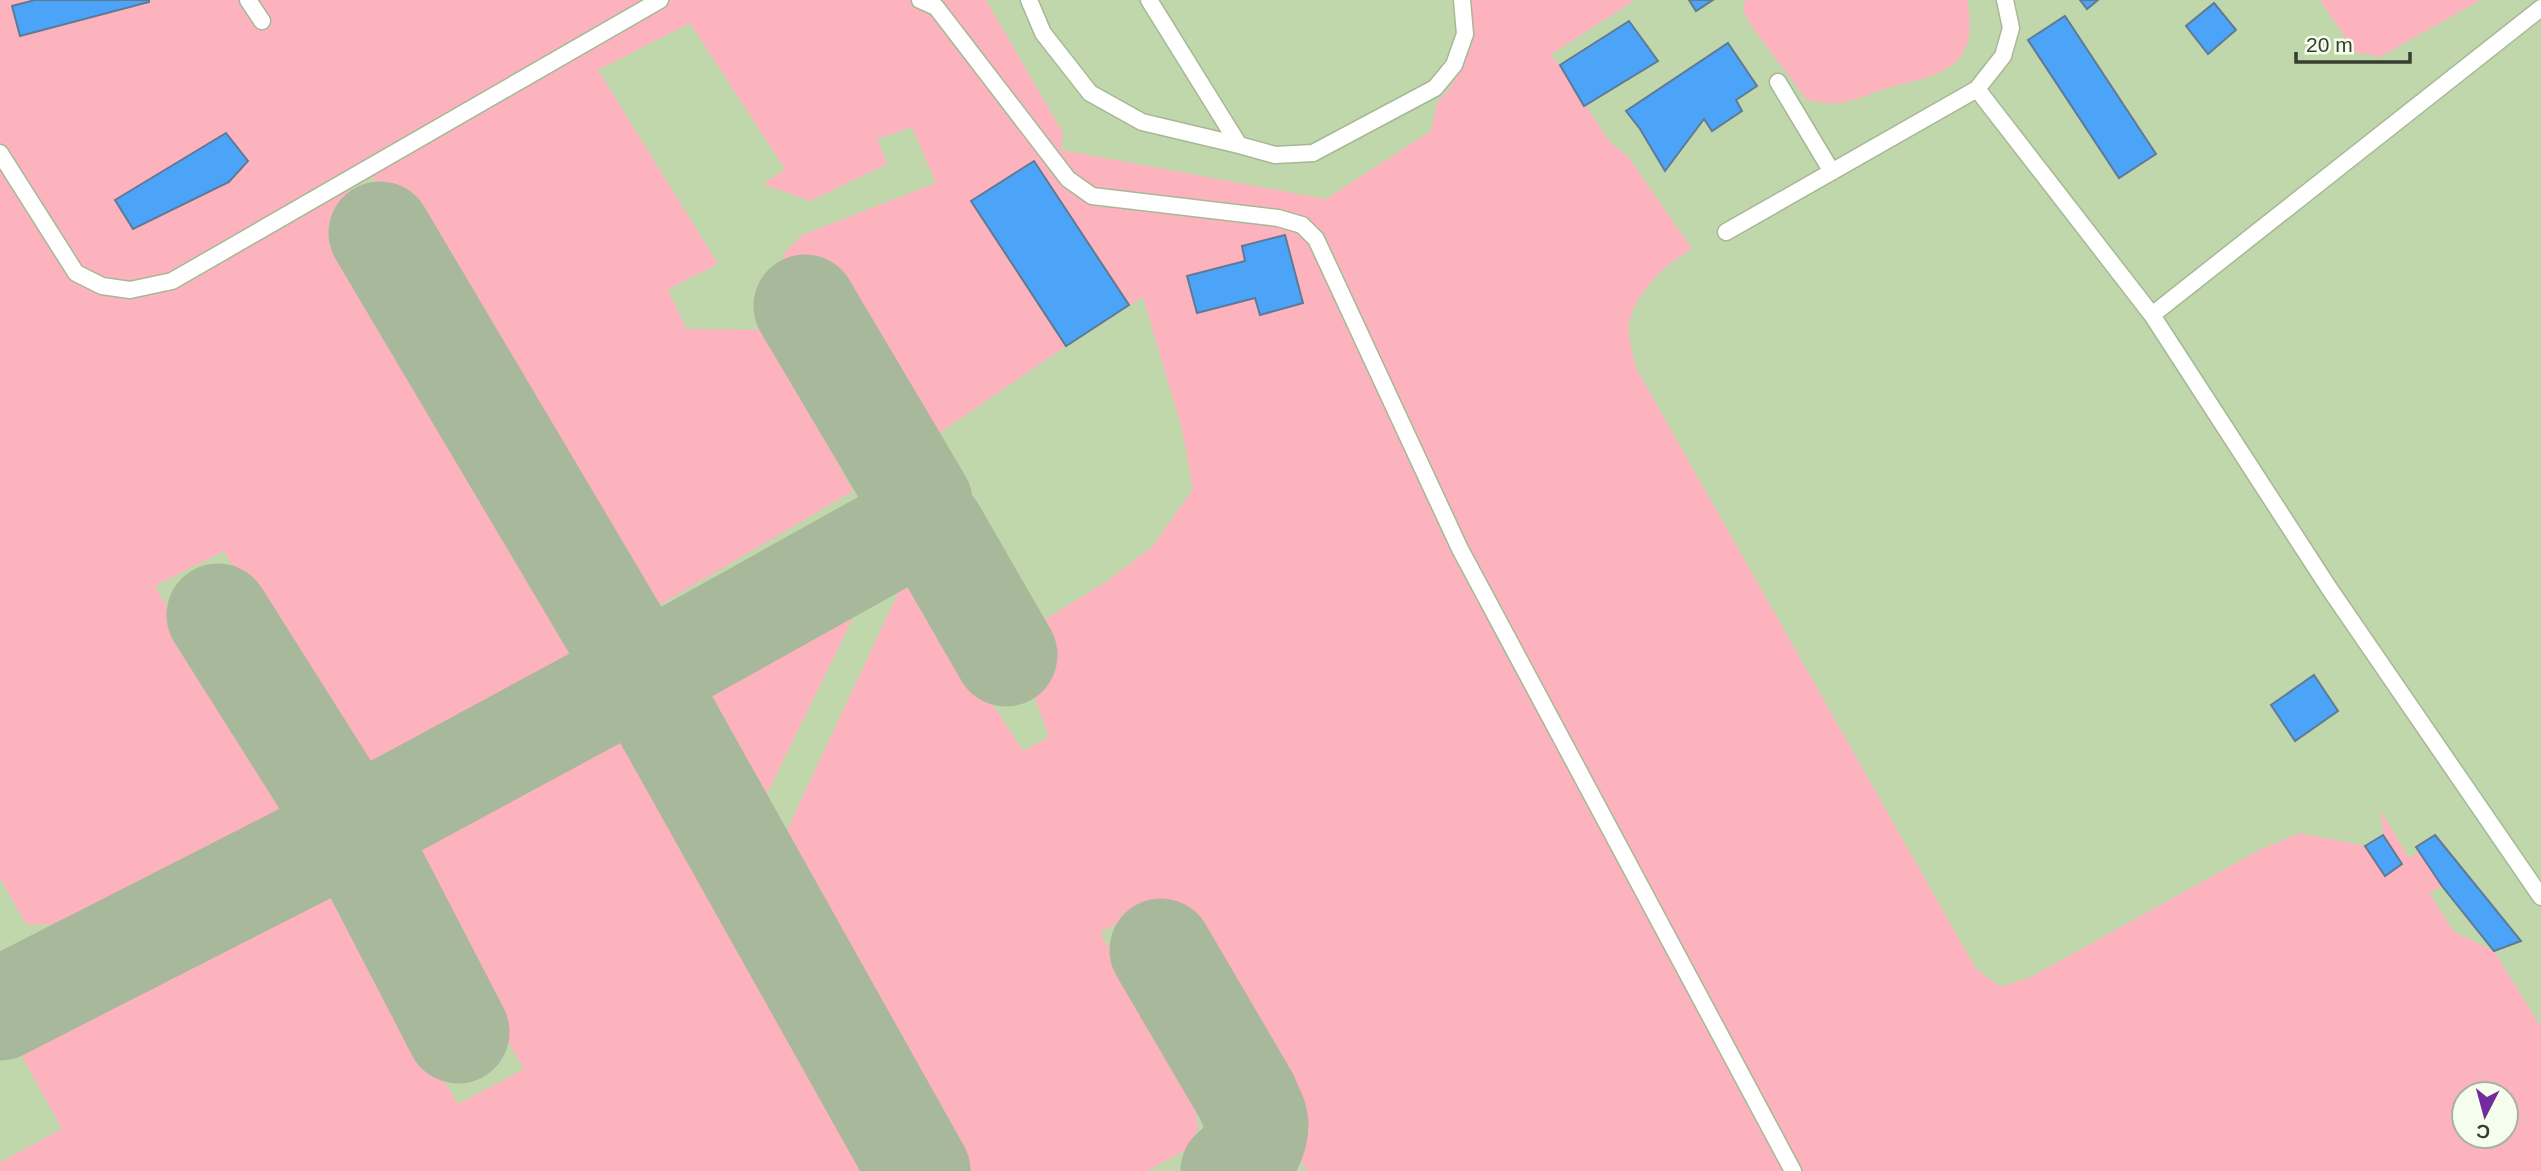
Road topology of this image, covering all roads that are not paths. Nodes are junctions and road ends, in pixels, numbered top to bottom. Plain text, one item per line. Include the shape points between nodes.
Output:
1 (248, 0) edge
2 (660, 0) edge
3 (920, 0) edge
4 (1029, 0) edge
5 (1149, 0) edge
6 (1462, 0) edge
7 (2005, 0) edge
8 (2541, 8) edge
9 (262, 22) dead end
10 (1778, 82) dead end
11 (1977, 89) junction
12 (1239, 145) junction
13 (0, 153) edge
14 (1832, 172) junction
15 (1726, 232) dead end
16 (2152, 315) junction
17 (2541, 897) edge
18 (1793, 1171) edge

1 - 9 lane
2 - 13 lane via 172,281 130,290 102,286 76,273
3 - 18 lane via 936,7 1068,179 1092,196 1278,218 1302,225 1316,239 1460,549
4 - 12 lane via 1044,33 1090,93 1142,122
5 - 12 lane
6 - 12 lane via 1465,34 1454,65 1435,88 1313,153 1275,155
7 - 11 lane via 2011,28 2003,56
8 - 16 lane
10 - 14 lane
11 - 14 lane
11 - 16 lane
14 - 15 lane
16 - 17 lane via 2329,588

